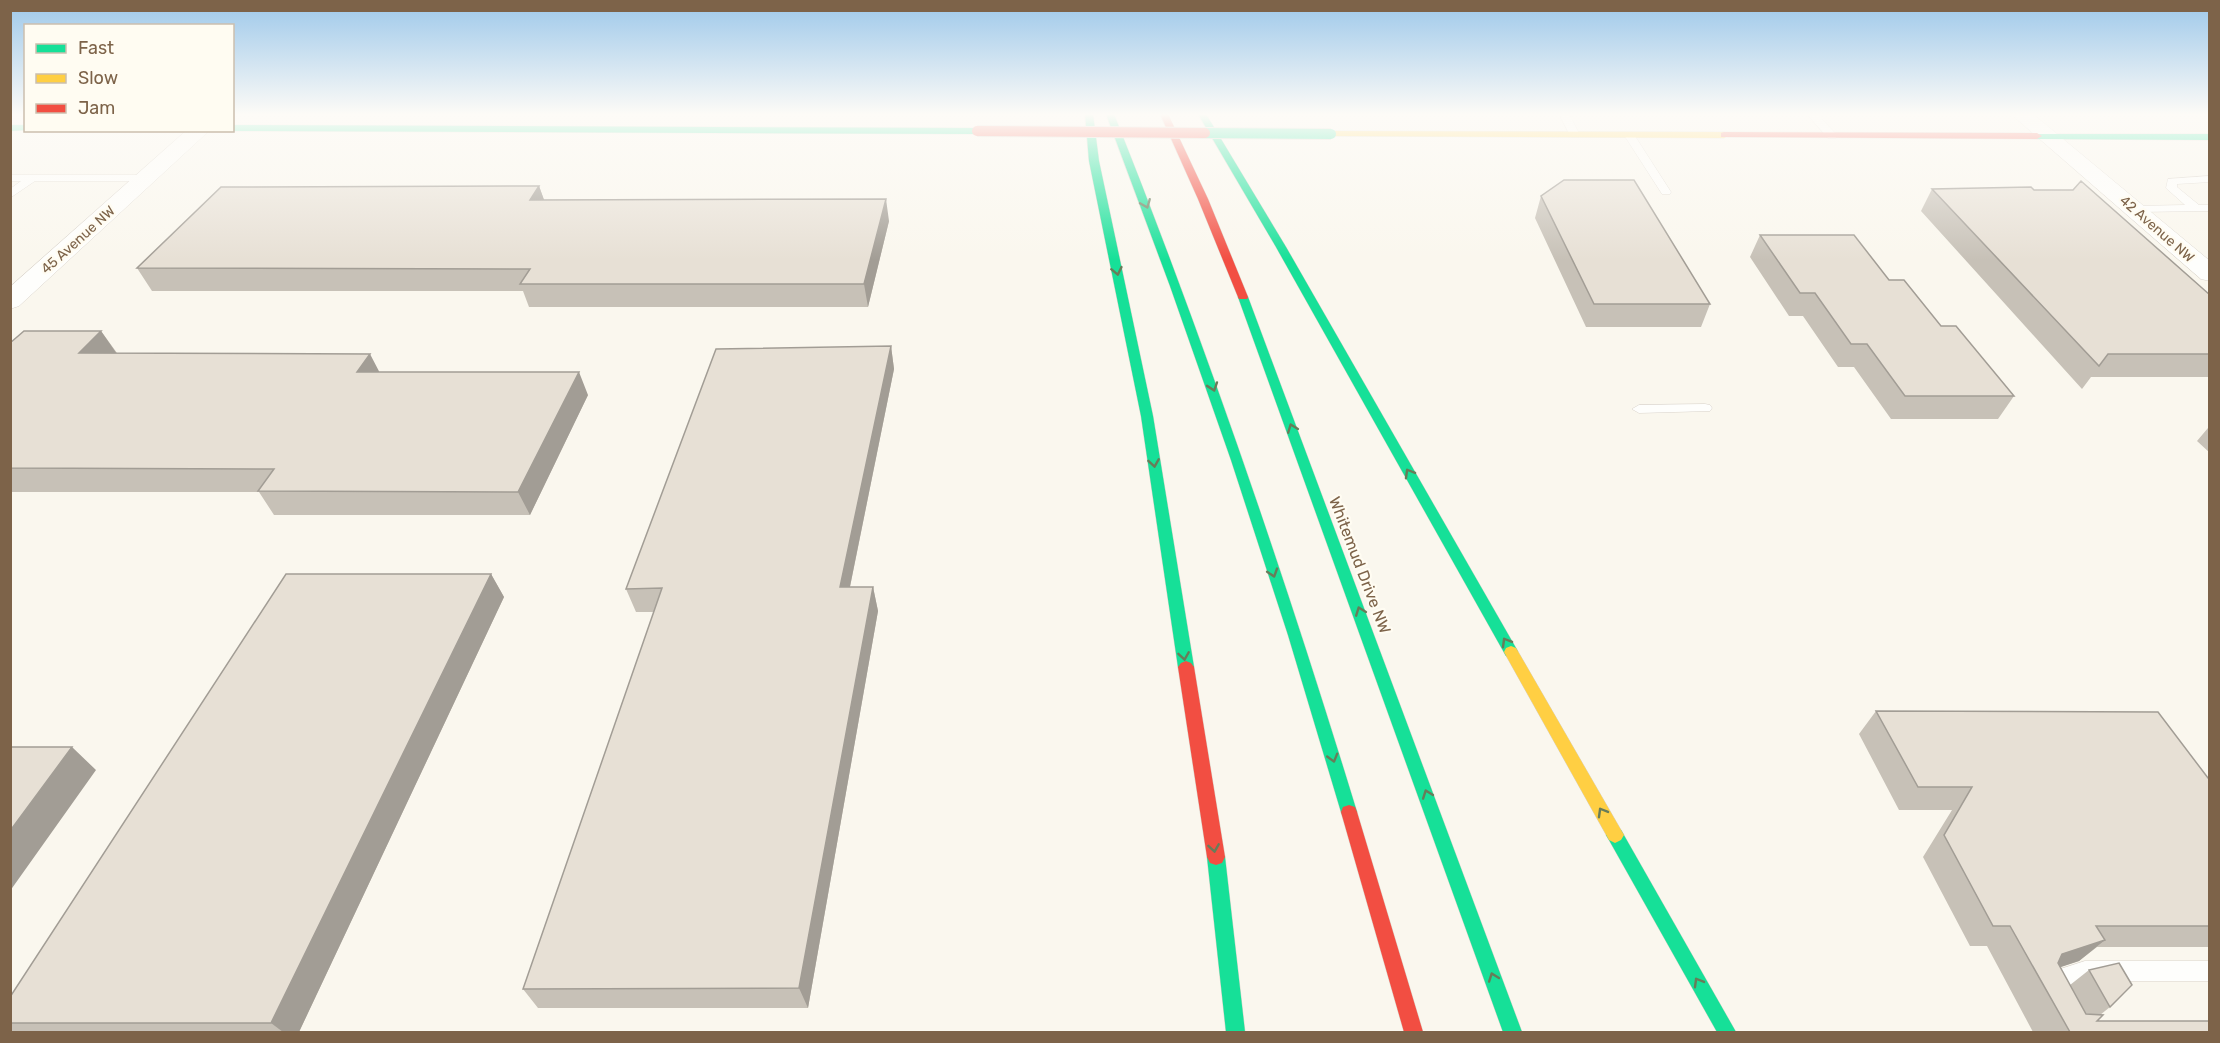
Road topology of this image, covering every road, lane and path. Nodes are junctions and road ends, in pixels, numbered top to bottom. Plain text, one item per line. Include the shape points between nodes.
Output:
1 (165, 163) edge
2 (1094, 163) edge
3 (1129, 163) edge
4 (1186, 163) edge
5 (1231, 163) edge
6 (1647, 163) edge
7 (2080, 163) edge
8 (10, 178) edge
9 (32, 178) junction
10 (148, 178) junction
11 (2210, 179) edge
12 (1666, 192) dead end
13 (10, 195) edge
14 (2196, 208) junction
15 (2210, 208) edge
16 (2134, 209) junction
17 (2210, 274) edge
18 (10, 300) edge
19 (1705, 408) dead end
20 (1639, 409) dead end
21 (2210, 971) edge
22 (2056, 1003) edge
23 (1236, 1032) edge
24 (1414, 1032) edge
25 (1513, 1032) edge
26 (1727, 1032) edge

1 - 10 street, 45 Avenue NW
2 -> 23 main road via 1147,416 1219,879
3 -> 24 main road via 1219,404 1322,722
25 -> 4 main road, Whitemud Drive NW via 1282,402
26 -> 5 main road
6 - 12 lane
7 - 16 street, 42 Avenue NW
8 - 9 lane
9 - 10 lane
9 - 13 lane
10 - 18 street, 45 Avenue NW
11 - 14 lane via 2172,181 2171,188
14 - 15 lane
14 - 16 lane
16 - 17 street, 42 Avenue NW
19 - 20 lane
21 - 22 lane via 2085,971 2045,984

